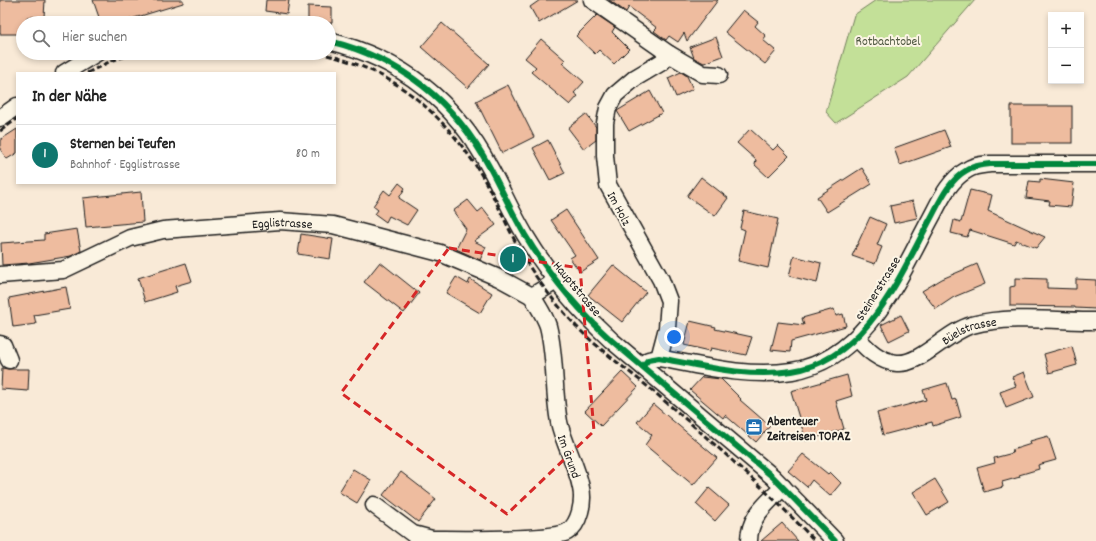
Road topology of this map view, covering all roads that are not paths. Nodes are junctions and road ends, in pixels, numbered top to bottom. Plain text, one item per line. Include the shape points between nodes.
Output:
1 (592, 0) edge
2 (336, 43) edge
3 (669, 54) junction
4 (85, 60) edge
5 (66, 72) edge
6 (719, 75) dead end
7 (16, 107) edge
8 (0, 118) edge
9 (1096, 164) edge
10 (0, 275) edge
11 (556, 281) junction
12 (532, 296) junction
13 (1096, 321) edge
14 (857, 338) junction
15 (0, 344) edge
16 (659, 358) junction
17 (9, 360) dead end
18 (643, 366) junction
19 (783, 487) junction
20 (374, 505) dead end
21 (748, 541) edge
22 (835, 541) edge

1 - 3 street
2 - 11 street, Hauptstrasse via 359,49 400,69 438,97 455,115 470,134 524,233
3 - 6 street via 703,74
3 - 16 street, Im Holz via 662,62 635,78 615,95 608,108 605,123 608,185 661,280 669,301 667,328
4 - 5 street
7 - 8 street
9 - 14 street, Steinerstrasse via 990,164 966,170 946,190 895,284
10 - 12 street, Egglistrasse via 63,270 130,238 151,232 280,221 333,225 440,253 499,278
11 - 12 street
11 - 18 street, Hauptstrasse via 586,317
12 - 20 street, Im Grund via 548,324 558,420 582,489 582,511 568,531 548,538 432,539 413,534
13 - 14 street, Büelstrasse via 1002,320 970,326 942,339 921,357 897,363 875,356
14 - 16 street, Steinerstrasse via 829,357 792,371 750,373
15 - 17 street via 3,345
16 - 18 street via 648,360
18 - 19 street, Hauptstrasse
19 - 21 street via 758,513 749,529
19 - 22 street, Hauptstrasse

